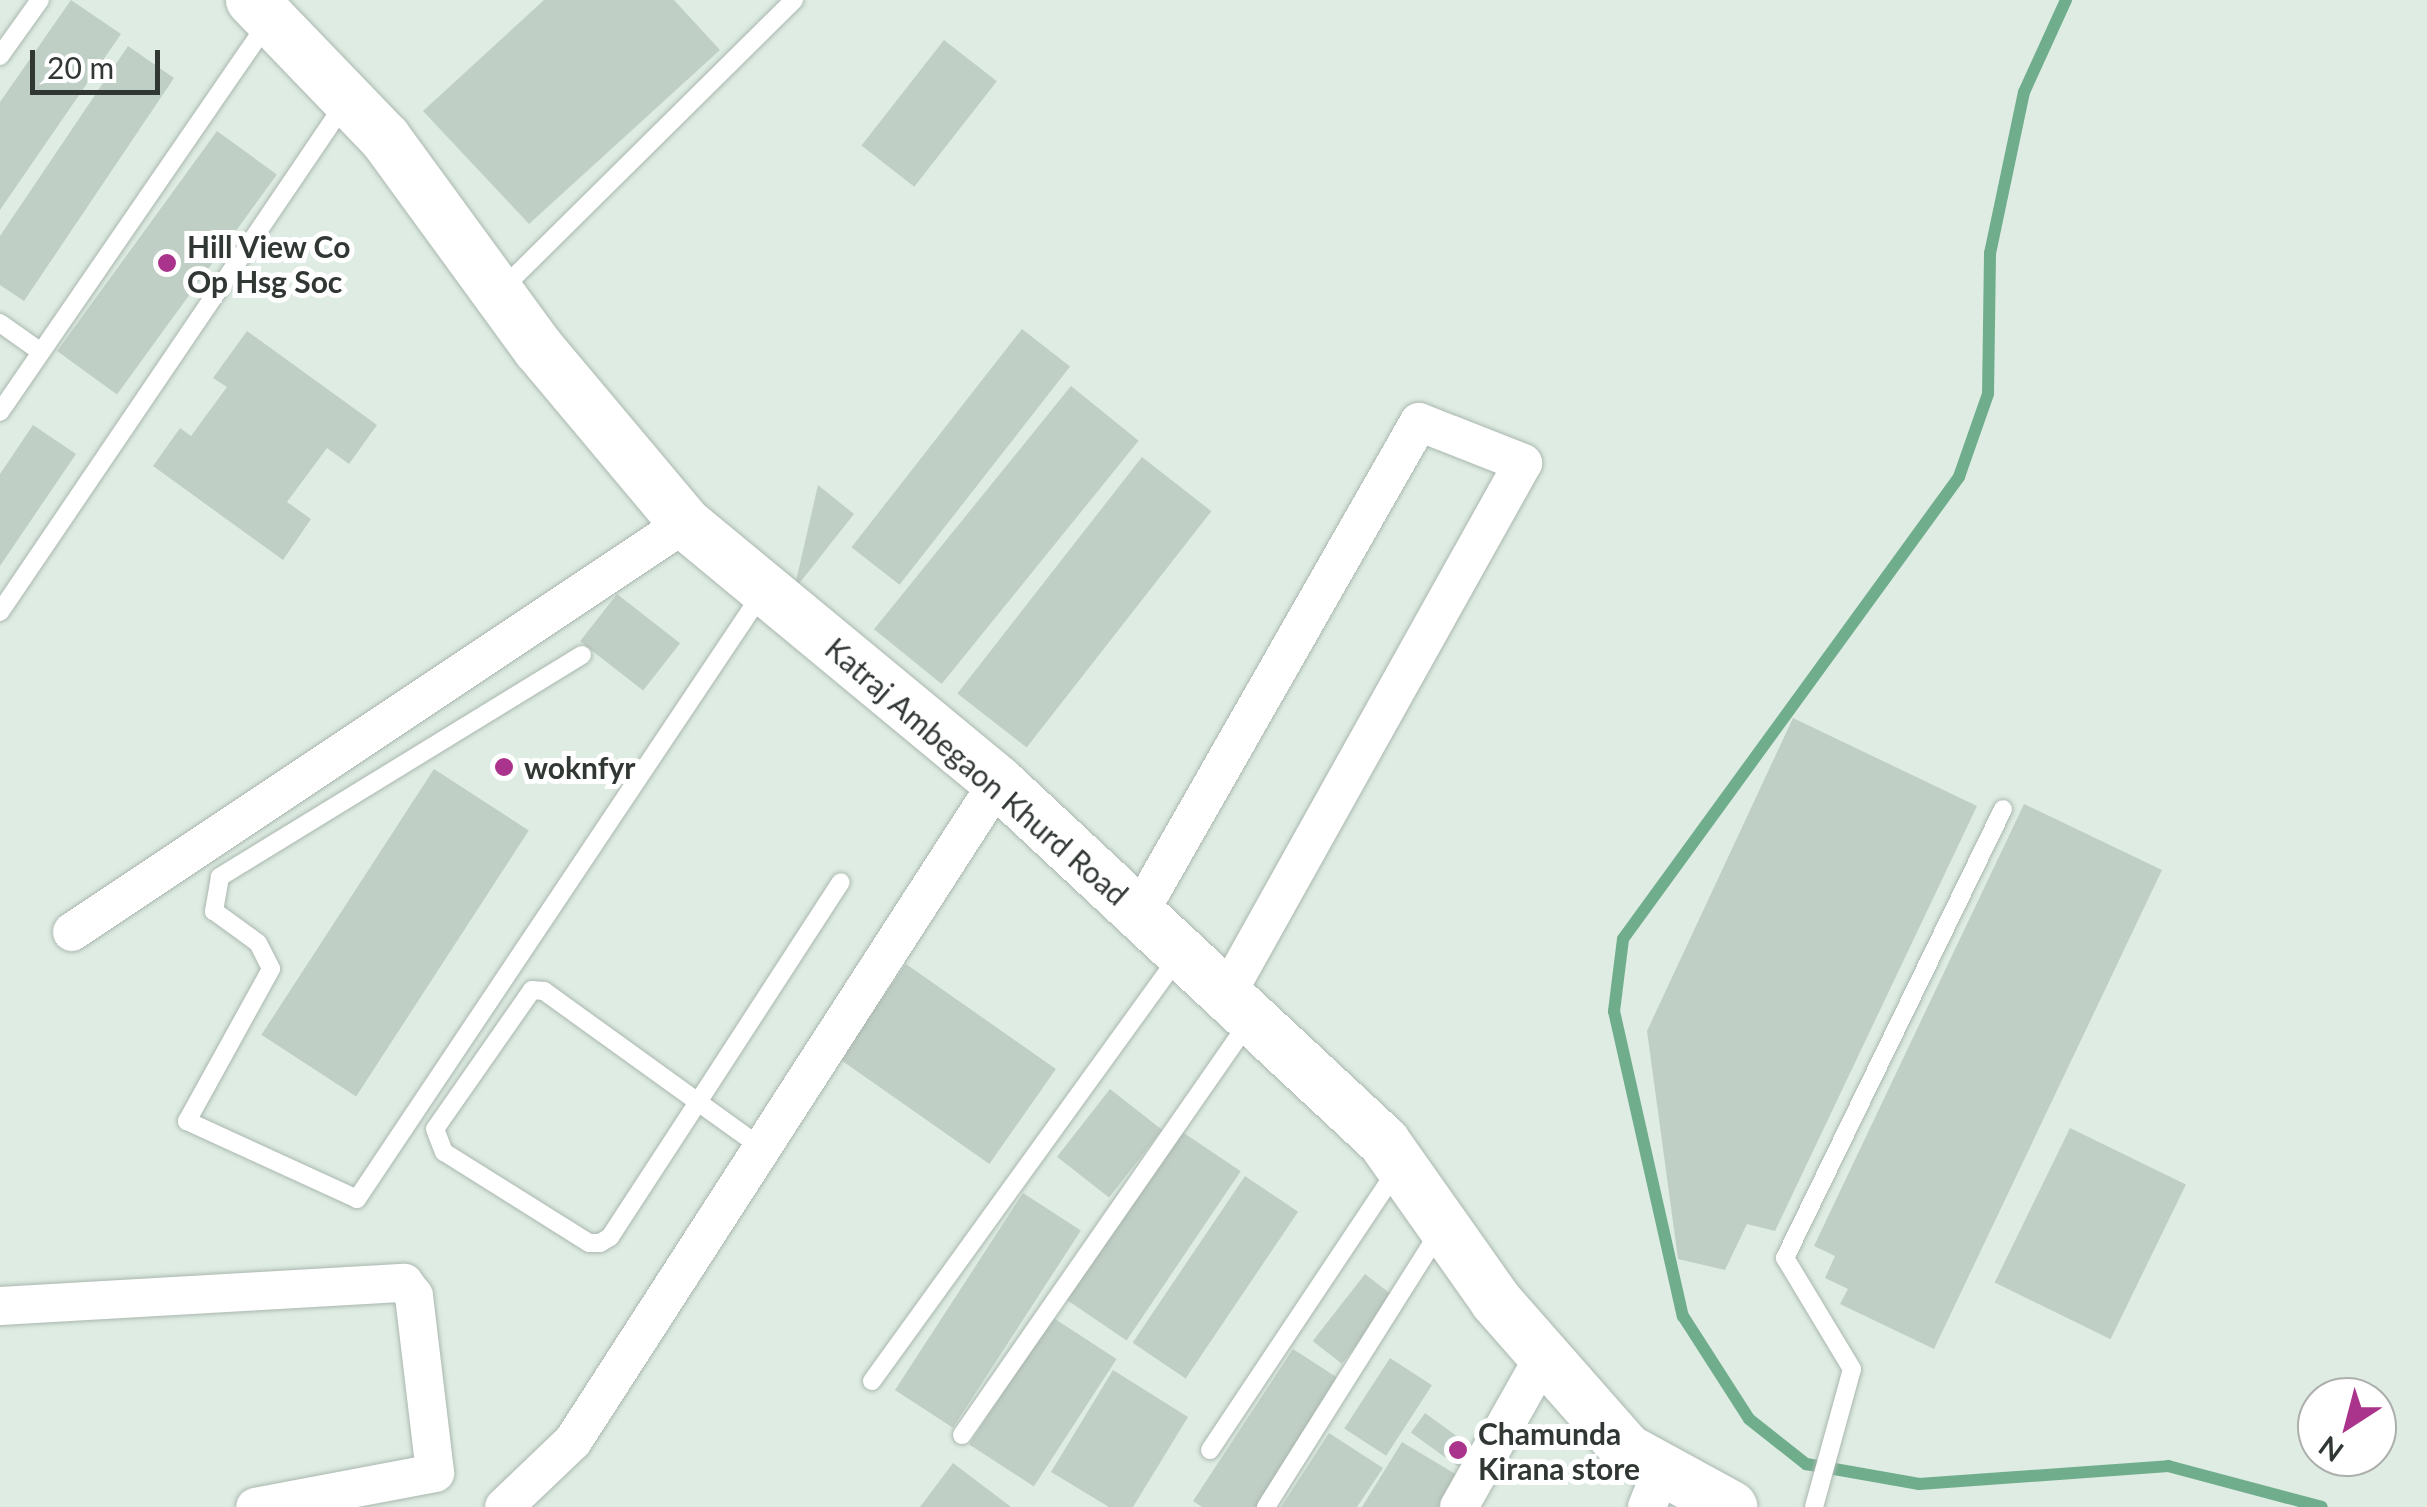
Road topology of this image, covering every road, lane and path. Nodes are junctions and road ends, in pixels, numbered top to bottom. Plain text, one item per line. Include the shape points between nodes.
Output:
1 (40, 0) edge
2 (794, 0) edge
3 (262, 10) edge
4 (0, 56) edge
5 (348, 99) junction
6 (498, 293) junction
7 (0, 323) edge
8 (42, 352) junction
9 (0, 412) edge
10 (685, 522) junction
11 (765, 588) junction
12 (0, 612) edge
13 (582, 655) dead end
14 (998, 782) junction
15 (2003, 809) dead end
16 (841, 882) dead end
17 (1139, 914) junction
18 (72, 932) dead end
19 (1181, 953) junction
20 (1238, 1007) junction
21 (698, 1102) junction
22 (762, 1148) junction
23 (1400, 1166) junction
24 (1443, 1226) junction
25 (0, 1306) edge
26 (1544, 1356) junction
27 (872, 1381) dead end
28 (962, 1435) dead end
29 (1210, 1450) dead end
30 (1654, 1488) edge
31 (1816, 1501) edge
32 (255, 1507) edge
33 (504, 1507) edge
34 (1266, 1507) edge
35 (1459, 1507) edge
36 (1731, 1507) edge

1 - 4 lane
2 - 6 lane
3 - 5 street, Katraj Ambegaon Khurd Road
3 - 8 lane
5 - 6 street, Katraj Ambegaon Khurd Road via 385,138
5 - 12 lane
6 - 10 street, Katraj Ambegaon Khurd Road
7 - 8 lane
8 - 9 lane
10 - 11 street, Katraj Ambegaon Khurd Road
10 - 18 street
11 - 13 lane via 356,1199 187,1121 272,969 258,942 214,911 220,877
11 - 14 street, Katraj Ambegaon Khurd Road
14 - 17 street, Katraj Ambegaon Khurd Road
14 - 22 street
15 - 31 lane via 1785,1258 1852,1369
16 - 21 lane
17 - 19 street, Katraj Ambegaon Khurd Road
17 - 20 street via 1419,422 1524,464
19 - 20 street, Katraj Ambegaon Khurd Road
19 - 27 lane
20 - 23 street, Katraj Ambegaon Khurd Road via 1384,1142
20 - 28 lane
21 - 21 lane via 544,991 532,990 435,1129 436,1142 589,1243 600,1243
21 - 22 lane
22 - 33 street via 573,1441
23 - 24 street, Katraj Ambegaon Khurd Road
23 - 29 lane
24 - 26 street, Katraj Ambegaon Khurd Road
24 - 34 lane
25 - 32 street via 404,1284 414,1296 436,1474
26 - 30 street, Katraj Ambegaon Khurd Road
26 - 35 street
30 - 36 street, Katraj Ambegaon Khurd Road

